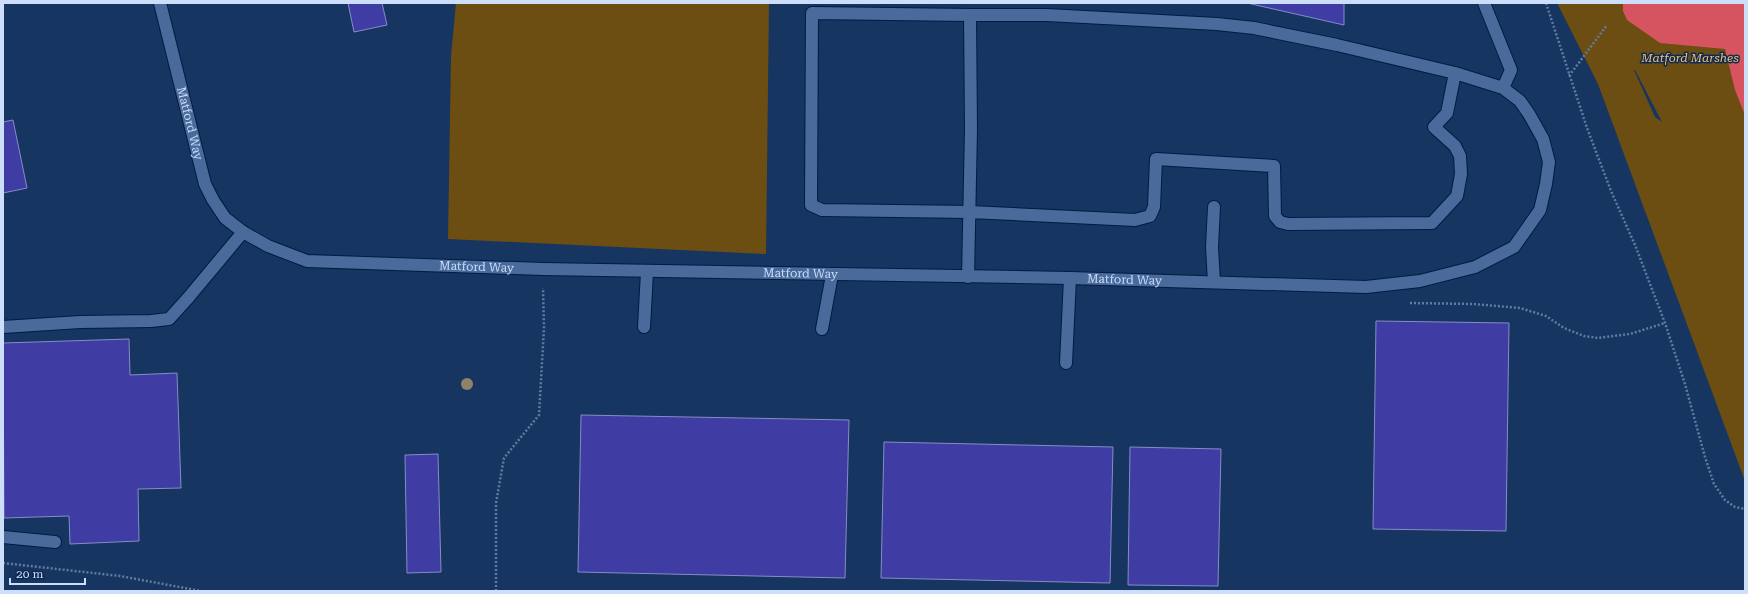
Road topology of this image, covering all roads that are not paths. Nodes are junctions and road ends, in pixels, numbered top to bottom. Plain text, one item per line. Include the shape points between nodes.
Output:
1 (160, 3) edge
2 (1484, 3) edge
3 (812, 8) edge
4 (970, 15) junction
5 (1455, 73) junction
6 (1503, 88) junction
7 (1214, 207) dead end
8 (970, 212) junction
9 (243, 232) junction
10 (647, 272) junction
11 (832, 275) junction
12 (968, 277) junction
13 (1070, 278) junction
14 (1214, 282) junction
15 (3, 327) edge
16 (644, 327) dead end
17 (822, 329) dead end
18 (1066, 363) dead end
19 (3, 537) edge
20 (54, 542) dead end

1 - 9 street, Matford Way via 205,184 226,218
2 - 6 street via 1511,70
3 - 4 street
3 - 8 street via 811,205 822,210
4 - 5 street via 1047,15 1223,25 1286,34
4 - 8 street
5 - 6 street
5 - 8 street via 1447,113 1434,127 1455,146 1460,156 1461,174 1457,196 1432,223 1288,224 1280,222 1275,216 1274,166 1156,159 1154,208 1150,216 1135,220
6 - 14 street, Matford Way via 1520,101 1529,114 1543,139 1549,162 1540,210 1514,247 1475,267 1420,281 1366,287
7 - 14 street
8 - 12 street
9 - 10 street, Matford Way via 268,246 307,261
9 - 15 street via 169,318 151,322 80,322
10 - 11 street, Matford Way
10 - 16 street
11 - 12 street, Matford Way
11 - 17 street
12 - 13 street, Matford Way
13 - 14 street, Matford Way
13 - 18 street
19 - 20 street

